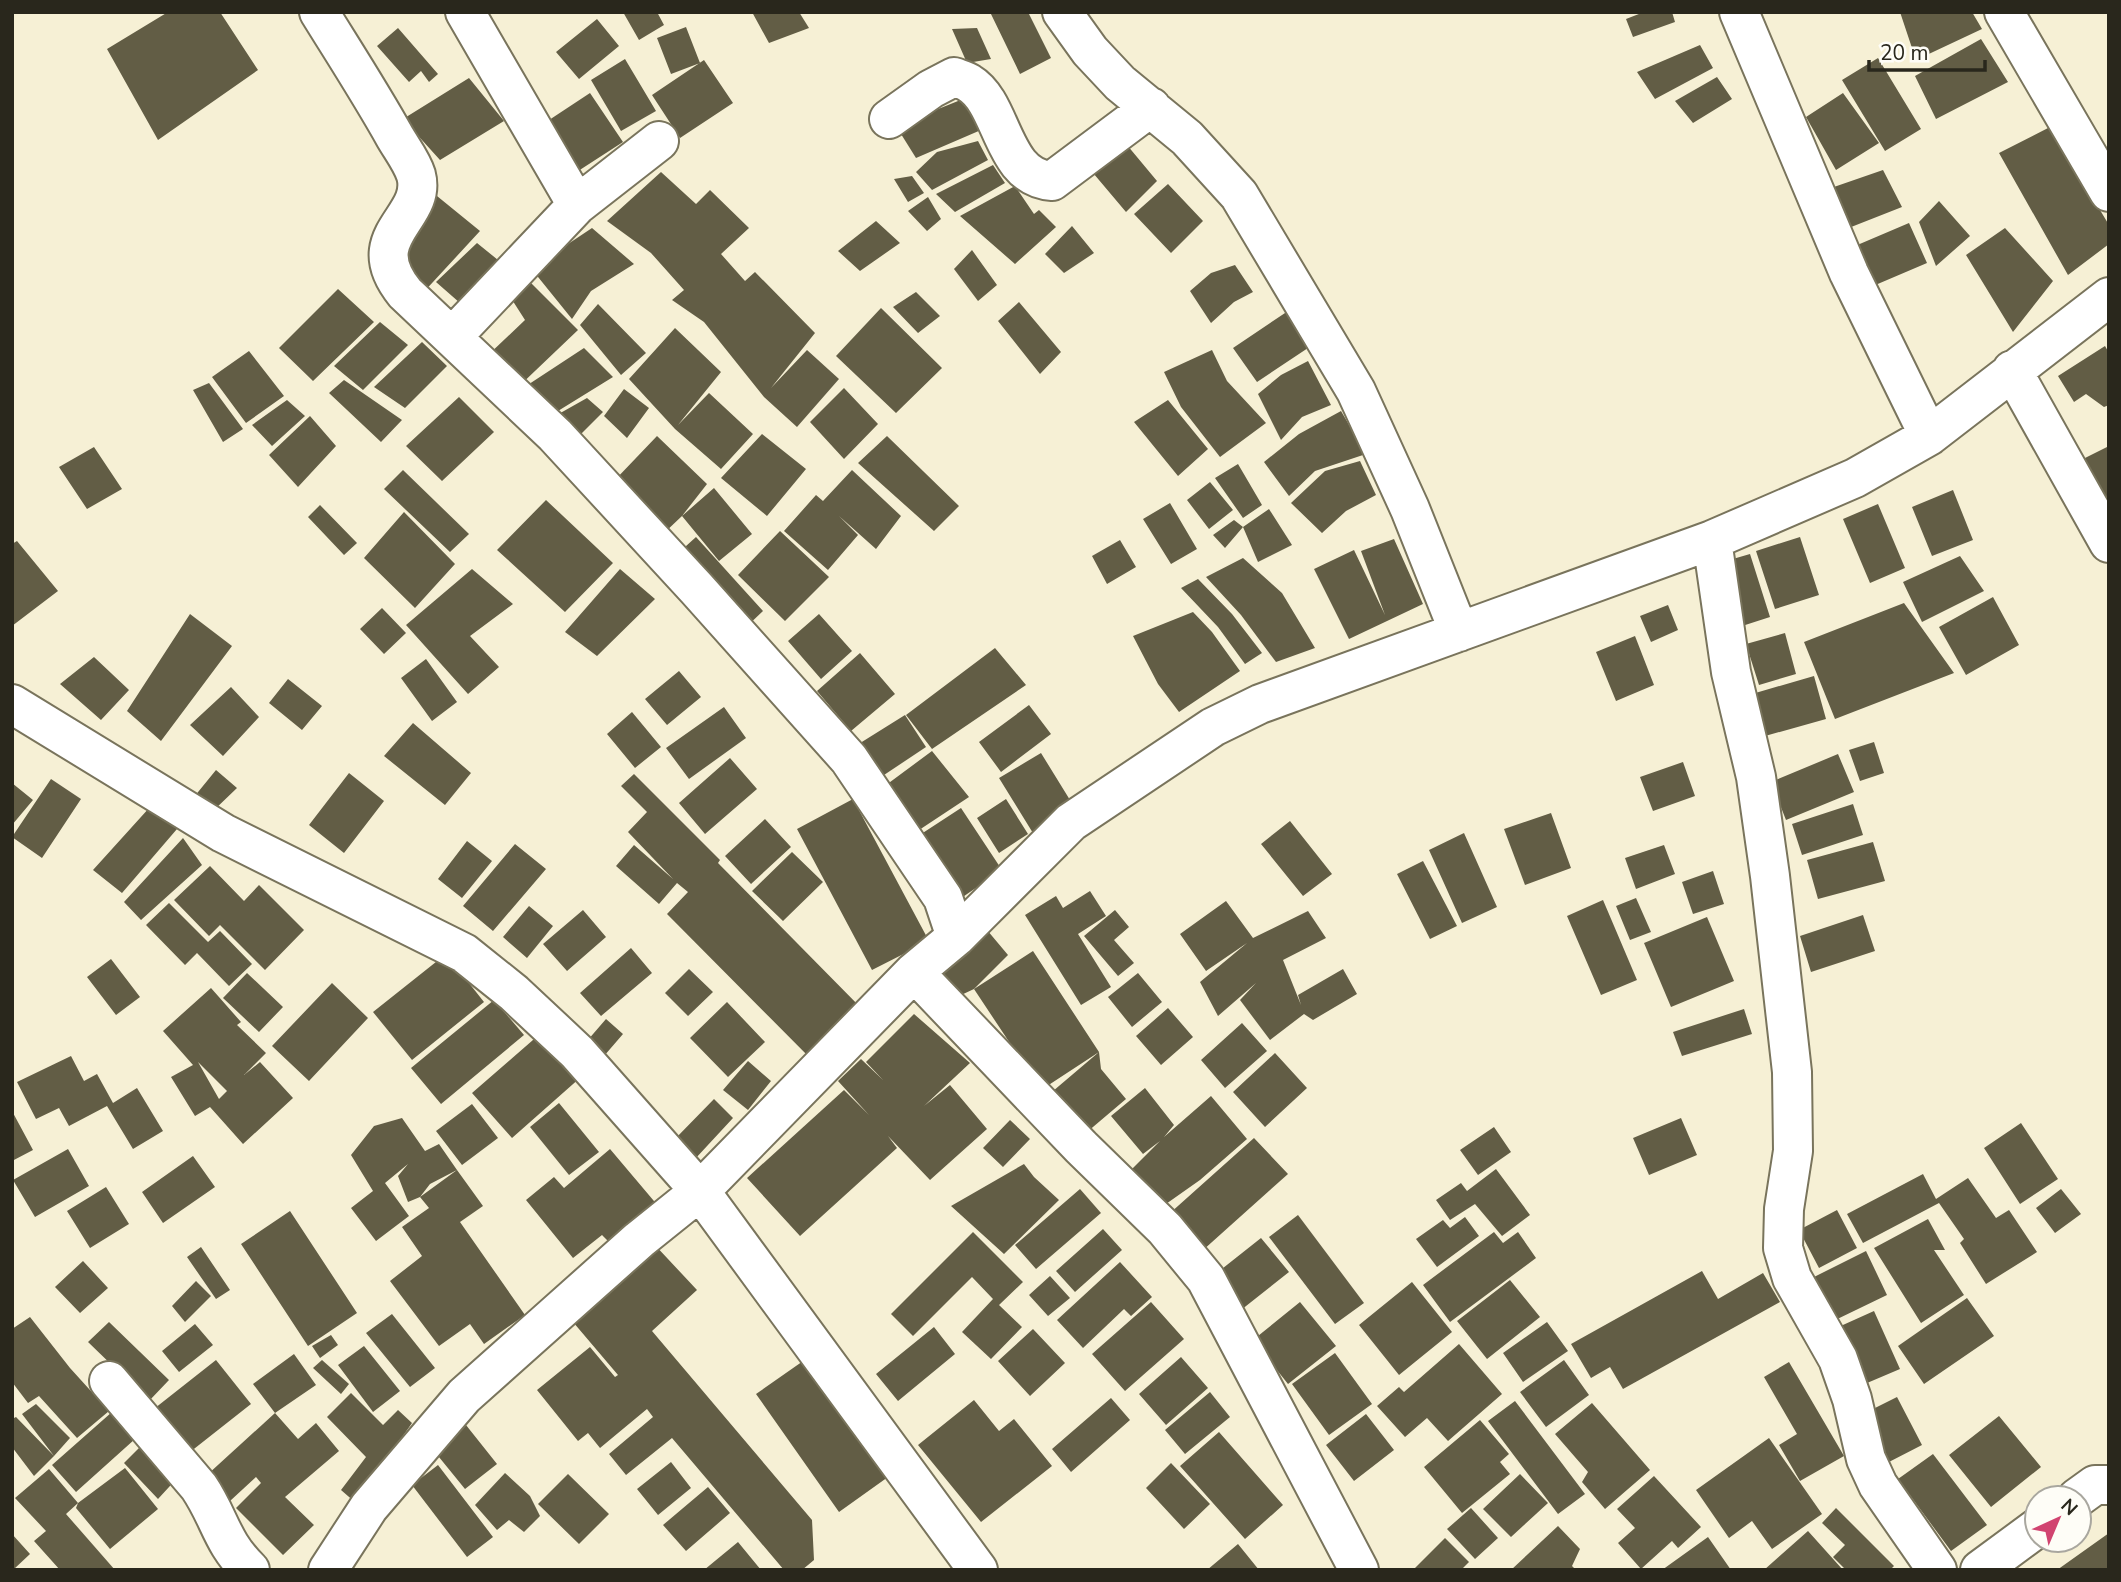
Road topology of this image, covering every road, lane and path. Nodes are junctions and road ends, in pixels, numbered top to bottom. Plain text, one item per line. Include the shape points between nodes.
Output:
1 (318, 12) edge
2 (465, 12) edge
3 (1062, 12) edge
4 (1739, 12) edge
5 (2004, 12) edge
6 (1151, 107) junction
7 (889, 119) dead end
8 (659, 141) dead end
9 (2109, 192) edge
10 (577, 205) junction
11 (2106, 305) edge
12 (452, 337) junction
13 (2012, 370) junction
14 (1929, 436) junction
15 (1712, 540) junction
16 (2109, 543) edge
17 (1459, 632) junction
18 (12, 704) edge
19 (956, 937) junction
20 (914, 972) junction
21 (700, 1191) junction
22 (109, 1381) dead end
23 (2023, 1538) edge
24 (250, 1570) edge
25 (328, 1570) edge
26 (978, 1570) edge
27 (1359, 1570) edge
28 (1937, 1570) edge
29 (1980, 1570) edge

1 - 12 street via 416,173 418,192 390,240 388,262 395,280
2 - 10 street
3 - 6 street via 1090,51
4 - 14 street via 1849,273
5 - 9 street
6 - 7 street via 1052,181 1039,180 1017,161 981,94 970,83 954,77
6 - 17 street via 1187,138 1239,195 1356,391
8 - 10 street
10 - 12 street
11 - 13 street
12 - 19 street via 565,445 849,759 943,898
13 - 14 street
13 - 16 street
14 - 15 street via 1855,478
15 - 17 street
15 - 28 street via 1731,672 1756,778 1792,1072 1793,1151 1783,1248 1792,1278 1838,1359 1866,1459 1878,1485
17 - 19 street via 1260,704 1213,727 1071,822
18 - 21 street via 223,832 464,953 578,1052
19 - 20 street
20 - 21 street
20 - 27 street via 1165,1228 1206,1279
21 - 25 street via 464,1396 369,1507
21 - 26 street
22 - 24 street via 208,1500 228,1546
23 - 29 street

